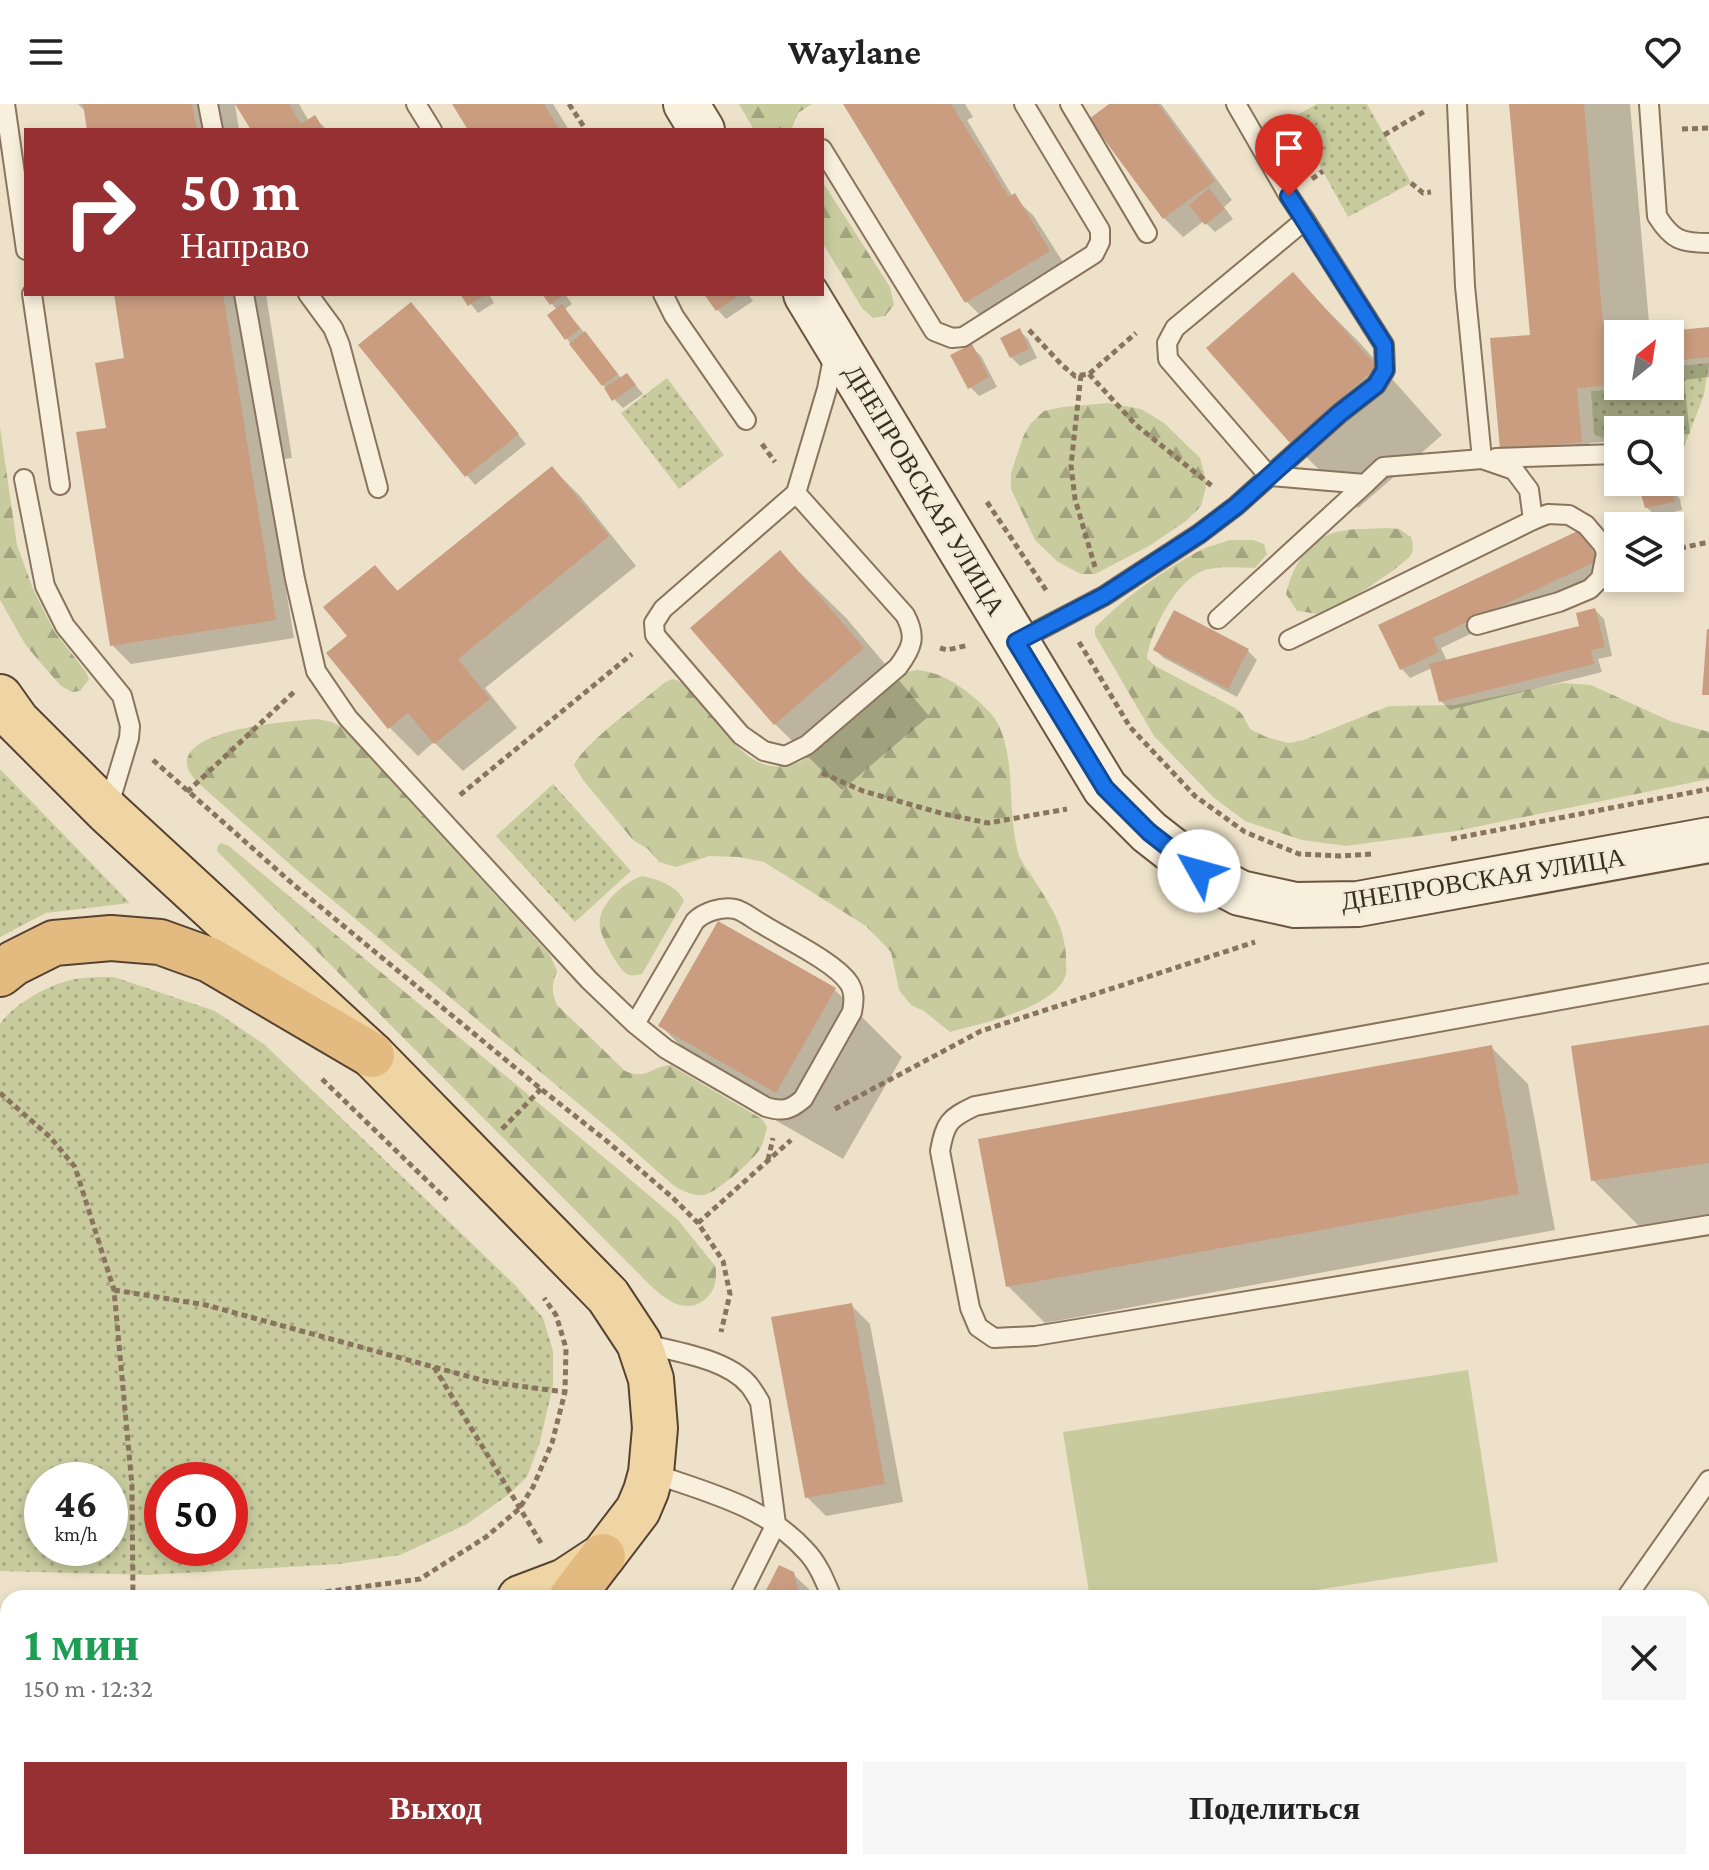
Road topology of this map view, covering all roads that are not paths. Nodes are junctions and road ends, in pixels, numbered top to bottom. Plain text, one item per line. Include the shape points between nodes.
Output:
1 (5, 104) edge
2 (208, 104) edge
3 (416, 104) edge
4 (686, 104) edge
5 (1024, 104) edge
6 (1070, 104) edge
7 (1236, 104) edge
8 (1457, 104) edge
9 (1649, 104) edge
10 (213, 128) edge
11 (431, 128) edge
12 (677, 128) edge
13 (701, 128) edge
14 (824, 152) edge
15 (1305, 220) junction
16 (1147, 233) dead end
17 (24, 236) edge
18 (1709, 243) edge
19 (32, 296) edge
20 (244, 296) edge
21 (309, 296) edge
22 (664, 296) edge
23 (807, 296) edge
24 (836, 343) junction
25 (746, 420) road end
26 (1604, 454) edge
27 (1482, 459) junction
28 (1269, 476) junction
29 (24, 479) dead end
30 (1365, 484) junction
31 (60, 485) dead end
32 (378, 488) dead end
33 (796, 493) junction
34 (1533, 520) junction
35 (1218, 619) dead end
36 (1477, 625) dead end
37 (1289, 640) dead end
38 (1016, 642) junction
39 (0, 697) edge
40 (107, 811) junction
41 (1709, 840) edge
42 (1709, 973) edge
43 (0, 974) edge
44 (635, 1024) junction
45 (372, 1055) junction
46 (1709, 1225) edge
47 (639, 1343) junction
48 (651, 1473) junction
49 (1709, 1480) edge
50 (776, 1524) junction
51 (603, 1556) junction
52 (541, 1590) edge
53 (577, 1590) edge
54 (743, 1590) edge
55 (829, 1590) edge
56 (1632, 1590) edge

1 - 17 lane
2 - 10 lane
3 - 11 lane
4 - 12 lane
4 - 13 main road
5 - 14 lane via 1100,230 1100,242 1094,254 963,337 934,331
6 - 16 lane
7 - 15 lane
8 - 27 lane via 1465,286
9 - 18 lane via 1657,216 1677,240
15 - 28 lane via 1384,345 1385,370 1376,385
15 - 28 lane via 1175,328 1167,343 1168,359
19 - 31 lane
20 - 44 lane via 316,671 348,718
21 - 32 lane via 340,345
22 - 25 lane
23 - 24 main road, ДНЕПРОВСКАЯ УЛИЦА
24 - 33 lane
24 - 38 main road, ДНЕПРОВСКАЯ УЛИЦА
26 - 27 lane
27 - 30 lane via 1383,467
27 - 34 lane via 1514,470 1529,490
28 - 30 lane
28 - 38 lane via 1199,534 1104,596
29 - 40 lane via 45,586 65,626 122,696 130,726
30 - 35 lane
33 - 33 lane via 905,615 912,640 898,667 807,745 785,756 764,751 741,735 655,635 654,623 663,609
34 - 36 lane via 1569,515 1586,525 1606,553 1601,578 1590,589 1559,602
34 - 37 lane
38 - 41 main road, ДНЕПРОВСКАЯ УЛИЦА via 1105,788 1199,871 1240,893 1295,905 1358,904
39 - 40 main road via 17,721
40 - 45 main road
42 - 46 lane via 975,1106 957,1114 944,1130 940,1151 970,1308 978,1327 994,1338 1035,1336
43 - 45 highway via 54,943 111,938 160,942 210,960
44 - 44 lane via 666,1049 780,1111 803,1099 852,1012 854,999 849,983 834,968 735,909 719,909 695,921
45 - 47 main road via 608,1296
47 - 48 main road via 651,1379
47 - 50 lane via 713,1362 749,1385 760,1402
48 - 50 lane via 742,1505
48 - 51 main road via 638,1510
49 - 56 lane
50 - 54 lane
50 - 55 lane via 806,1551
51 - 52 main road
51 - 53 highway

